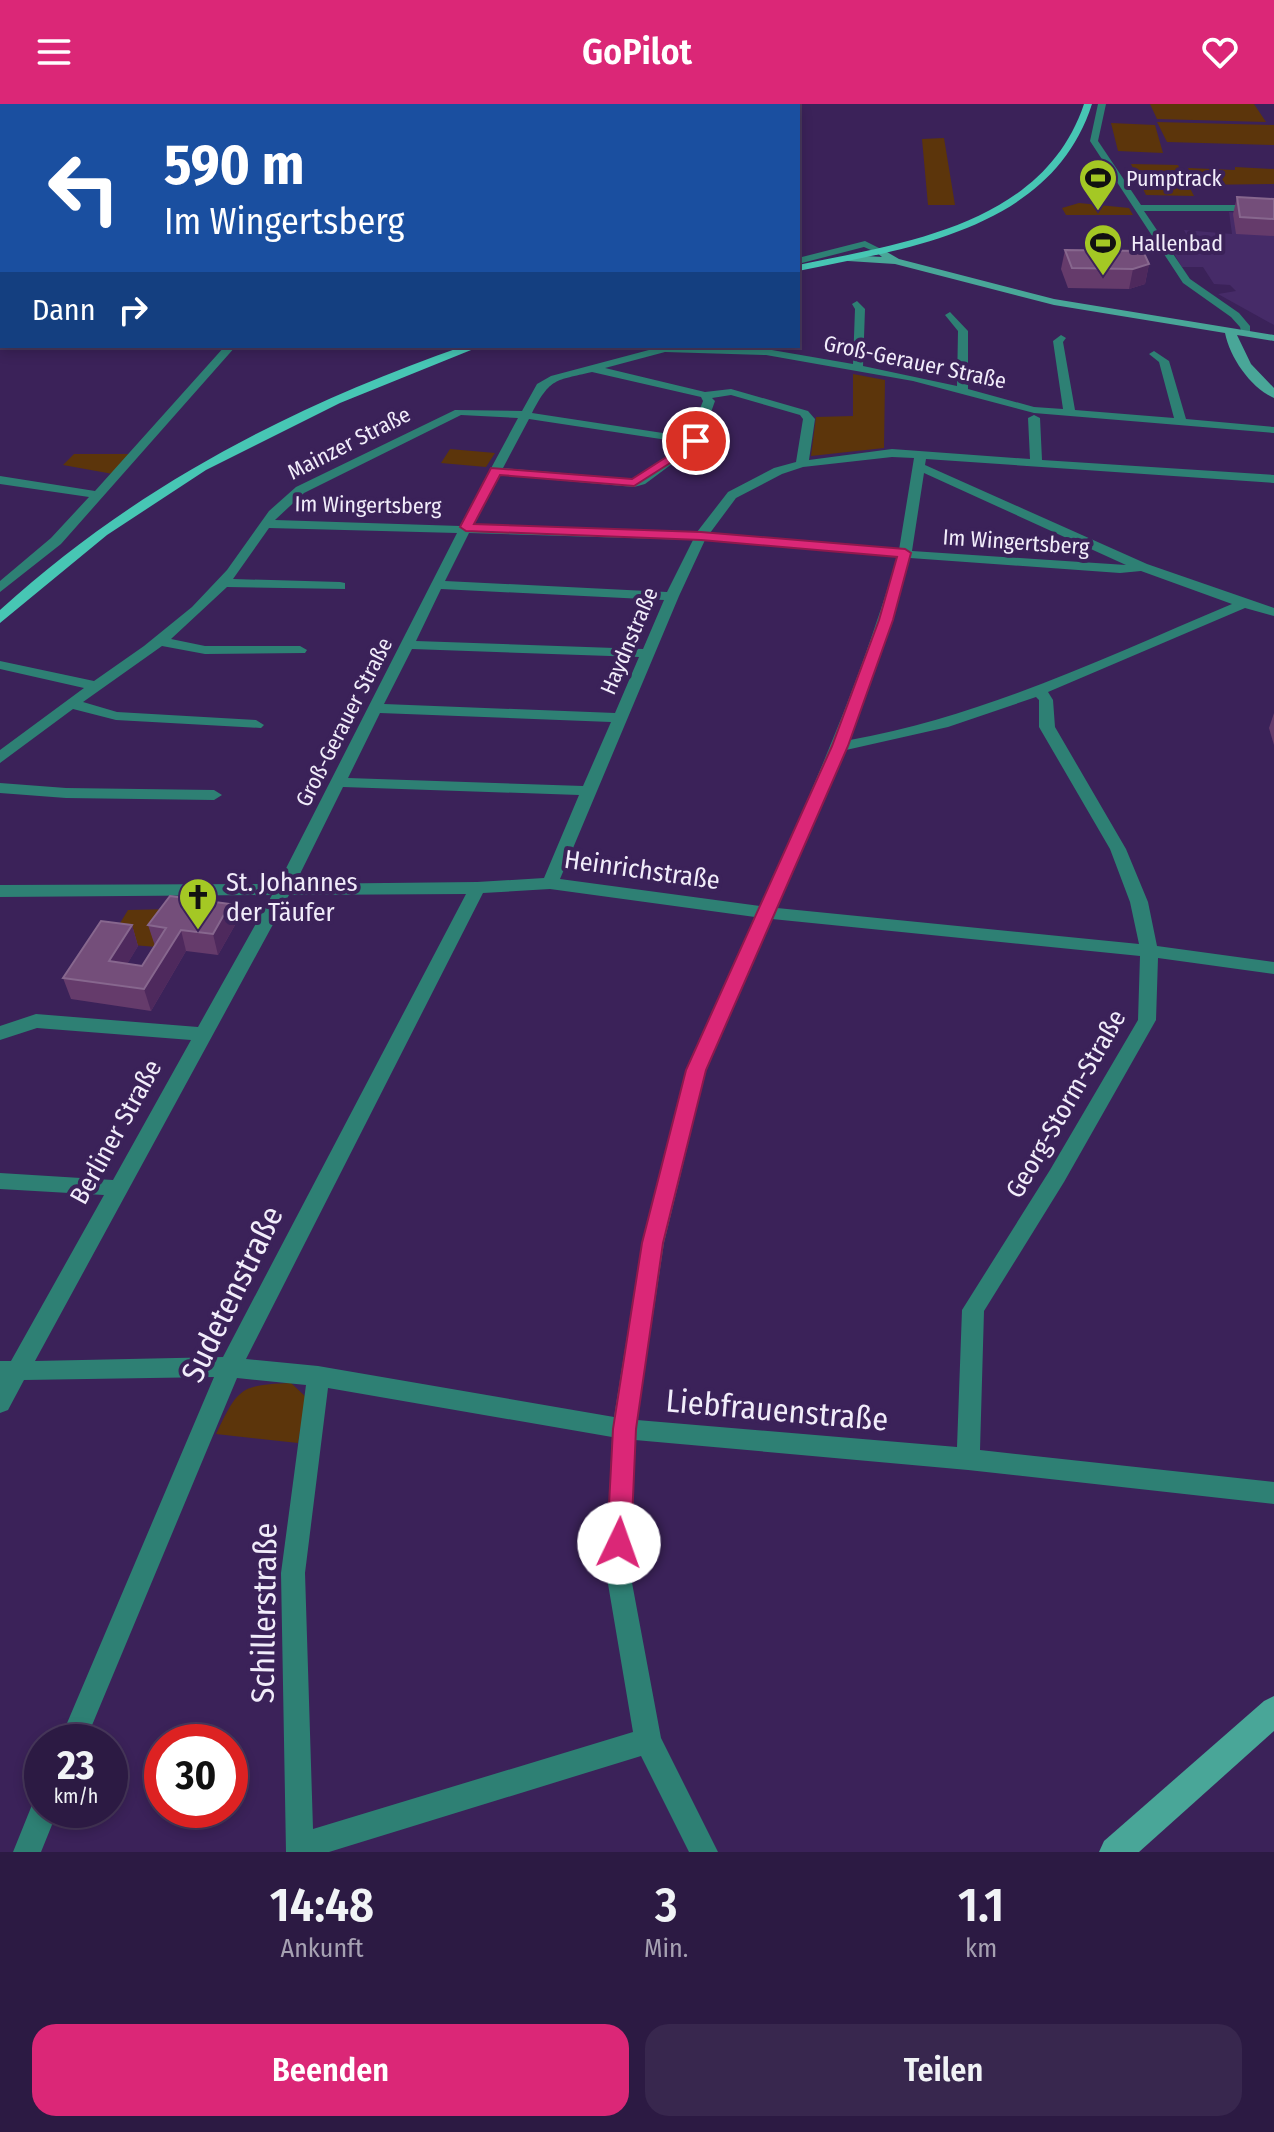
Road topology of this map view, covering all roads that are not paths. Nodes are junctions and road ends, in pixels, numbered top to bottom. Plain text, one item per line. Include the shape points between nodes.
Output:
1 (1088, 104) edge
2 (1102, 104) edge
3 (1138, 208) junction
4 (1274, 208) edge
5 (909, 243) junction
6 (880, 251) junction
7 (848, 258) junction
8 (901, 259) junction
9 (800, 260) edge
10 (800, 268) edge
11 (857, 304) dead end
12 (1223, 307) junction
13 (950, 315) dead end
14 (1230, 331) junction
15 (1246, 333) junction
16 (1061, 338) dead end
17 (1274, 338) edge
18 (229, 348) edge
19 (470, 348) edge
20 (766, 349) edge
21 (1154, 354) dead end
22 (1243, 360) junction
23 (591, 368) junction
24 (858, 368) junction
25 (962, 389) junction
26 (1274, 394) edge
27 (705, 395) junction
28 (525, 415) junction
29 (1070, 415) junction
30 (1034, 418) dead end
31 (1181, 422) junction
32 (1274, 430) edge
33 (696, 441) junction
34 (921, 460) junction
35 (1036, 462) junction
36 (802, 464) junction
37 (496, 471) junction
38 (1274, 479) edge
39 (0, 480) edge
40 (99, 495) junction
41 (265, 524) junction
42 (466, 527) junction
43 (701, 536) junction
44 (905, 553) junction
45 (1142, 567) junction
46 (223, 583) junction
47 (438, 585) junction
48 (340, 586) dead end
49 (0, 588) edge
50 (672, 596) junction
51 (1244, 604) junction
52 (1274, 612) edge
53 (0, 618) edge
54 (158, 641) junction
55 (407, 645) junction
56 (300, 650) dead end
57 (649, 653) junction
58 (0, 665) edge
59 (95, 686) junction
60 (1037, 689) junction
61 (70, 703) junction
62 (375, 708) junction
63 (621, 718) junction
64 (256, 725) dead end
65 (840, 746) junction
66 (0, 758) edge
67 (336, 782) junction
68 (0, 788) edge
69 (589, 791) junction
70 (214, 795) dead end
71 (550, 883) junction
72 (477, 888) junction
73 (284, 889) junction
74 (0, 891) edge
75 (768, 913) junction
76 (1149, 951) junction
77 (1274, 968) edge
78 (0, 1033) edge
79 (202, 1034) junction
80 (0, 1181) edge
81 (118, 1188) junction
82 (230, 1367) junction
83 (9, 1371) edge
84 (318, 1376) junction
85 (0, 1403) edge
86 (624, 1429) junction
87 (968, 1459) junction
88 (1274, 1493) edge
89 (1274, 1711) edge
90 (80, 1724) edge
91 (648, 1741) junction
92 (37, 1828) edge
93 (299, 1850) edge
94 (27, 1852) edge
95 (704, 1852) edge
96 (1115, 1852) edge

1 - 5 main road via 1068,150 1037,184 982,216
2 - 3 street via 1094,141
3 - 4 street
3 - 12 street via 1186,281
5 - 6 main road
5 - 8 main road
6 - 7 main road
6 - 8 main road
6 - 9 street via 865,244
7 - 8 main road
7 - 10 main road
8 - 14 main road via 1054,302
11 - 24 street
12 - 14 street
12 - 15 street
13 - 25 street via 963,331
14 - 15 main road
14 - 22 main road
15 - 17 main road
15 - 22 main road
16 - 29 street
18 - 40 street
19 - 53 main road via 343,396 217,459 116,522
20 - 23 street, Groß-Gerauer Straße via 665,349
20 - 24 street, Groß-Gerauer Straße
21 - 31 street via 1164,361
22 - 26 main road
23 - 27 street
23 - 28 street, Groß-Gerauer Straße via 541,386
24 - 25 street, Groß-Gerauer Straße
25 - 29 street, Groß-Gerauer Straße
27 - 33 street via 709,401
27 - 36 street via 731,392 804,413 809,419
28 - 33 street, Mainzer Straße
28 - 37 street, Groß-Gerauer Straße
28 - 41 street, Mainzer Straße via 459,412 300,490 280,503
29 - 31 street, Groß-Gerauer Straße
30 - 35 street
31 - 32 street, Groß-Gerauer Straße
33 - 37 street via 634,483
34 - 35 street, Haydnstraße
34 - 36 street, Haydnstraße via 846,456
34 - 44 street
34 - 45 street
35 - 38 street, Haydnstraße
36 - 43 street, Haydnstraße via 732,495
37 - 42 street, Groß-Gerauer Straße
39 - 40 street
40 - 49 street via 56,541
41 - 42 street, Im Wingertsberg
41 - 46 street, Mainzer Straße
42 - 43 street, Im Wingertsberg
42 - 47 street, Groß-Gerauer Straße
43 - 44 street, Im Wingertsberg
43 - 50 street, Haydnstraße
44 - 45 street, Im Wingertsberg
44 - 65 street
45 - 51 street
46 - 48 street
46 - 54 street, Mainzer Straße
47 - 50 street
47 - 55 street, Groß-Gerauer Straße
50 - 57 street, Haydnstraße
51 - 52 street
51 - 60 street
54 - 56 street via 205,650
54 - 59 street, Mainzer Straße
55 - 57 street
55 - 62 street, Groß-Gerauer Straße
57 - 63 street, Haydnstraße
58 - 59 street
59 - 61 street, Mainzer Straße
60 - 65 street via 924,730
60 - 76 street, Georg-Storm-Straße via 1046,700 1047,727 1118,849 1139,902
61 - 64 street via 116,716
61 - 66 street, Mainzer Straße
62 - 63 street
62 - 67 street, Groß-Gerauer Straße
63 - 69 street, Haydnstraße
65 - 75 street
67 - 69 street
67 - 73 street, Groß-Gerauer Straße
68 - 70 street
69 - 71 street, Haydnstraße
71 - 72 street, Heinrichstraße
71 - 75 street, Heinrichstraße
72 - 73 street, Heinrichstraße
72 - 82 street, Sudetenstraße
73 - 74 street, Heinrichstraße
73 - 79 street, Berliner Straße
75 - 76 street, Heinrichstraße
75 - 86 street via 696,1070 653,1243
76 - 77 street, Heinrichstraße
76 - 87 street, Georg-Storm-Straße via 1147,1020 973,1310
78 - 79 street via 36,1021
79 - 81 street, Berliner Straße
80 - 81 street
81 - 83 street, Berliner Straße
82 - 83 street, Liebfrauenstraße
82 - 84 street, Liebfrauenstraße
82 - 90 street, Sudetenstraße
83 - 85 street, Berliner Straße
84 - 86 street, Liebfrauenstraße
84 - 93 street, Schillerstraße via 293,1573
86 - 87 street, Liebfrauenstraße
86 - 91 street via 618,1572
87 - 88 street, Liebfrauenstraße
89 - 96 main road
91 - 93 street
91 - 95 street
92 - 94 street

